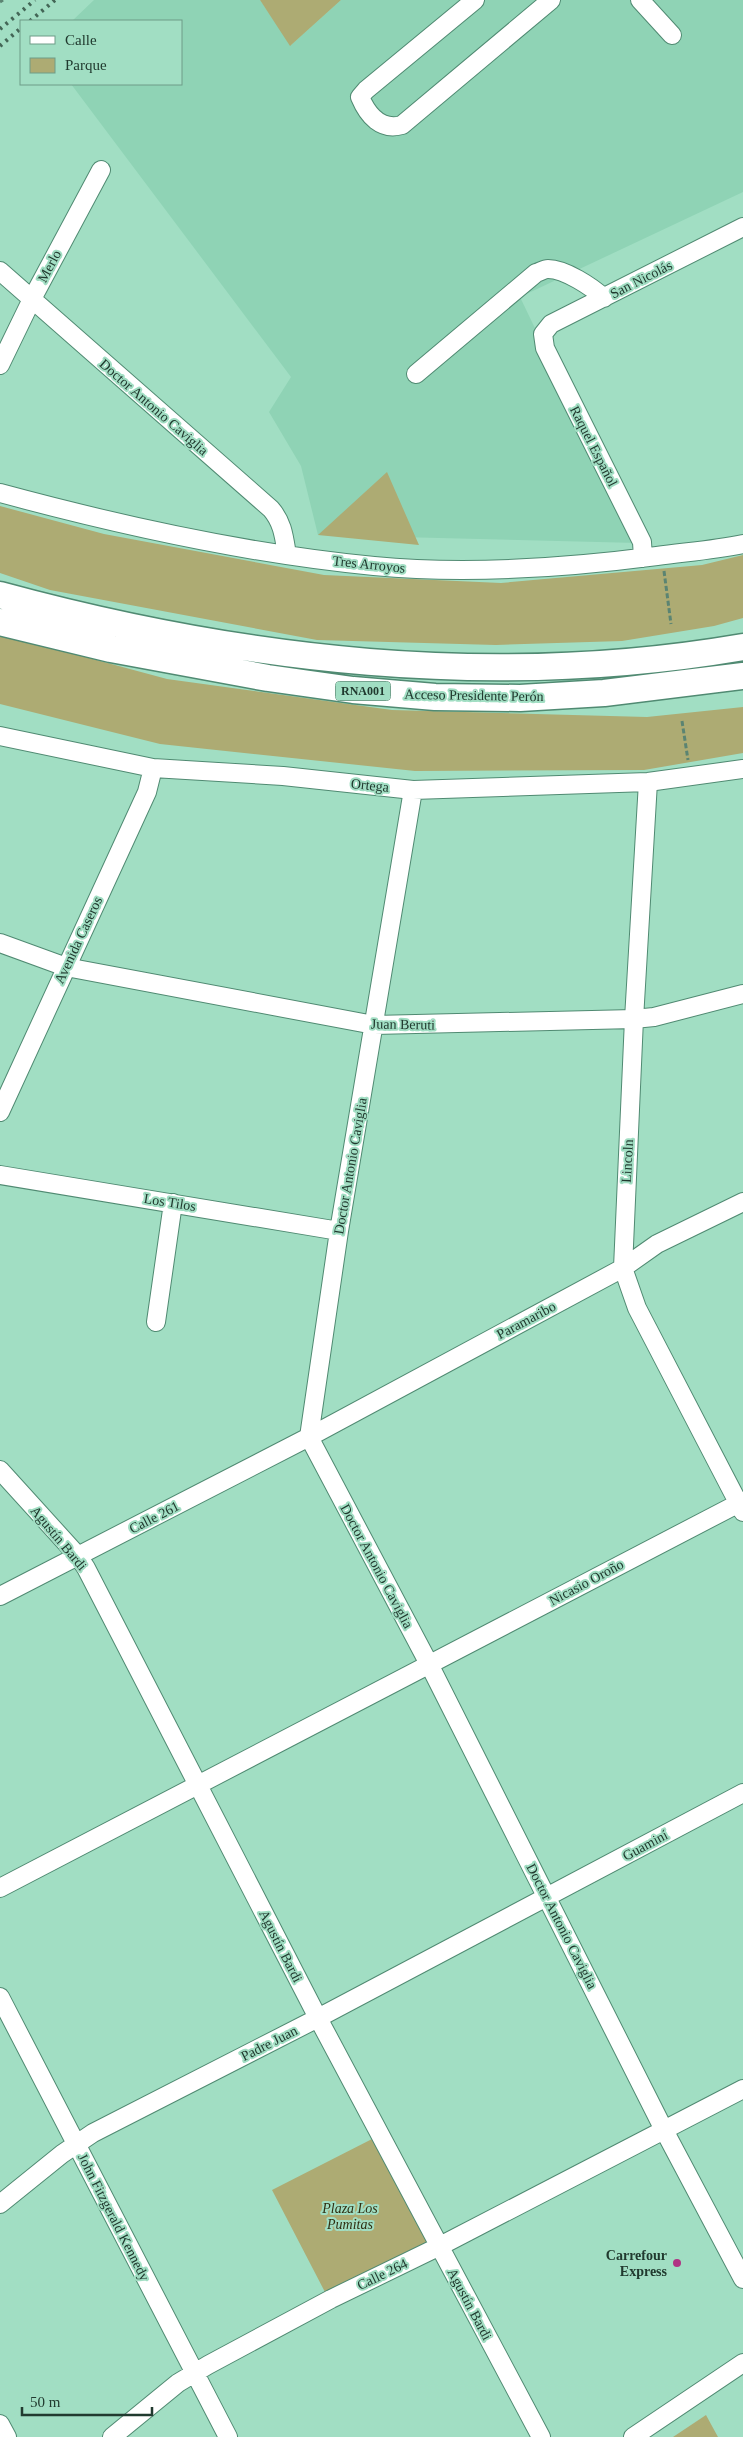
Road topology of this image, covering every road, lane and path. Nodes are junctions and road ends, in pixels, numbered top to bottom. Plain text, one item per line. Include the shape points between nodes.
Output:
1 (475, 0) edge
2 (551, 0) edge
3 (640, 0) edge
4 (672, 35) dead end
5 (101, 170) dead end
6 (743, 227) edge
7 (0, 271) edge
8 (604, 298) junction
9 (32, 299) junction
10 (543, 334) joint
11 (0, 365) edge
12 (416, 374) dead end
13 (0, 493) edge
14 (743, 544) edge
15 (287, 555) junction
16 (662, 555) junction
17 (643, 558) junction
18 (0, 595) edge
19 (0, 622) edge
20 (671, 624) dead end
21 (743, 642) edge
22 (743, 647) edge
23 (715, 652) junction
24 (739, 678) edge
25 (682, 721) dead end
26 (0, 736) edge
27 (153, 768) junction
28 (743, 769) edge
29 (690, 777) junction
30 (648, 782) junction
31 (413, 790) junction
32 (0, 943) edge
33 (66, 967) junction
34 (743, 994) edge
35 (634, 1019) junction
36 (374, 1025) junction
37 (0, 1112) edge
38 (0, 1175) edge
39 (743, 1202) edge
40 (173, 1203) junction
41 (339, 1231) junction
42 (623, 1268) junction
43 (156, 1322) dead end
44 (309, 1437) junction
45 (0, 1470) edge
46 (741, 1505) edge
47 (78, 1556) junction
48 (0, 1596) edge
49 (429, 1664) junction
50 (198, 1783) junction
51 (743, 1793) edge
52 (0, 1888) edge
53 (548, 1897) junction
54 (0, 1997) edge
55 (318, 2018) junction
56 (743, 2088) edge
57 (664, 2130) junction
58 (76, 2143) junction
59 (0, 2204) edge
60 (440, 2246) junction
61 (743, 2278) edge
62 (743, 2363) edge
63 (194, 2373) junction
64 (0, 2424) edge
65 (7, 2437) edge
66 (112, 2437) edge
67 (228, 2437) edge
68 (541, 2437) edge
69 (633, 2437) edge

1 - 2 street via 360,97 365,108 383,126 402,125
3 - 4 street
5 - 9 street, Merlo
6 - 8 street, San Nicolás
7 - 9 street, Doctor Antonio Caviglia
8 - 10 street, San Nicolás via 551,324
8 - 12 street via 591,286 558,272 548,269 536,273
9 - 11 street, Merlo
9 - 15 street, Doctor Antonio Caviglia via 279,518
10 - 17 street, Raquel Español via 545,348 642,542
13 - 15 street, Tres Arroyos via 107,522
14 - 16 street, Tres Arroyos
15 - 17 street, Tres Arroyos via 416,569 518,569
16 - 17 street, Tres Arroyos
16 - 20 path
18 - 23 highway, Acceso Presidente Perón / RNA001 via 188,640 354,662 434,667 567,666
19 - 24 highway, Acceso Presidente Perón / RNA001 via 195,665 353,690 417,695 520,698 604,693
21 - 23 highway
22 - 23 highway, Acceso Presidente Perón / RNA001
25 - 29 path
26 - 27 street, Ortega
27 - 31 street, Ortega via 283,776
27 - 33 street, Avenida Caseros via 147,792
28 - 29 street, Ortega
29 - 30 street, Ortega
30 - 31 street, Ortega
30 - 35 street, Lincoln
31 - 36 street, Doctor Antonio Caviglia
32 - 33 street, Juan Beruti
33 - 36 street, Juan Beruti
33 - 37 street, Avenida Caseros
34 - 35 street, Juan Beruti via 654,1017
35 - 36 street, Juan Beruti
35 - 42 street, Lincoln
36 - 41 street, Doctor Antonio Caviglia
38 - 40 street, Los Tilos
39 - 42 street, Paramaribo via 658,1244
40 - 41 street, Los Tilos
40 - 43 street
41 - 44 street, Doctor Antonio Caviglia
42 - 44 street, Paramaribo
42 - 46 street, Lincoln via 637,1308
44 - 47 street, Calle 261
44 - 49 street, Doctor Antonio Caviglia
45 - 47 street, Agustín Bardi
46 - 49 street, Nicasio Oroño
47 - 48 street, Calle 261
47 - 50 street, Agustín Bardi
49 - 50 street, Nicasio Oroño
49 - 53 street, Doctor Antonio Caviglia
50 - 52 street, Nicasio Oroño
50 - 55 street, Agustín Bardi
51 - 53 street, Guaminí
53 - 55 street, Padre Juan
53 - 57 street, Doctor Antonio Caviglia
54 - 58 street, John Fitzgerald Kennedy
55 - 58 street, Padre Juan
55 - 60 street, Agustín Bardi
56 - 57 street, Calle 264
57 - 60 street, Calle 264
57 - 61 street, Doctor Antonio Caviglia
58 - 59 street, Padre Juan
58 - 63 street, John Fitzgerald Kennedy
60 - 63 street, Calle 264 via 331,2299
60 - 68 street, Agustín Bardi
62 - 69 street
63 - 66 street, Calle 264
63 - 67 street, John Fitzgerald Kennedy
64 - 65 street

